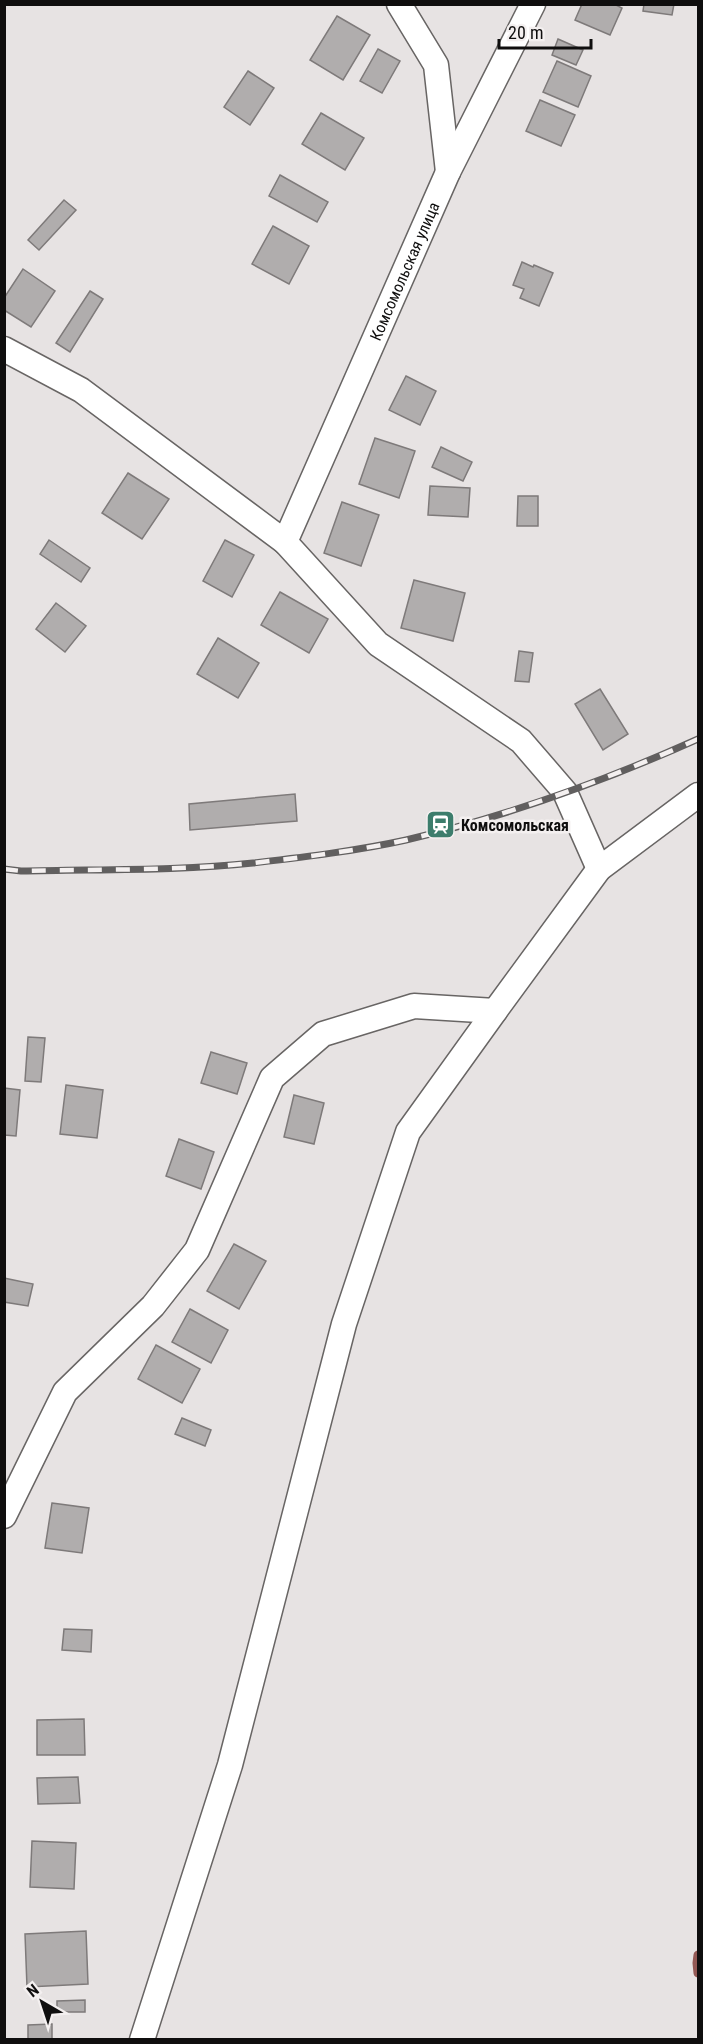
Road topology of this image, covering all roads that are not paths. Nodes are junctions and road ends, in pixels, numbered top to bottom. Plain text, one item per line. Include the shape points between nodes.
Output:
1 (399, 4) edge
2 (533, 4) edge
3 (448, 172) junction
4 (4, 349) edge
5 (285, 542) junction
6 (699, 795) edge
7 (599, 869) junction
8 (495, 1011) junction
9 (4, 1516) edge
10 (142, 2040) edge

1 - 3 street via 436,65
2 - 3 street, Комсомольская улица
3 - 5 street, Комсомольская улица
4 - 5 street via 81,390
5 - 7 street via 378,644 521,741 565,792
6 - 7 street
7 - 8 street
8 - 9 street via 414,1006 323,1034 272,1078 197,1250 153,1306 65,1392
8 - 10 street via 408,1132 344,1324 230,1765

